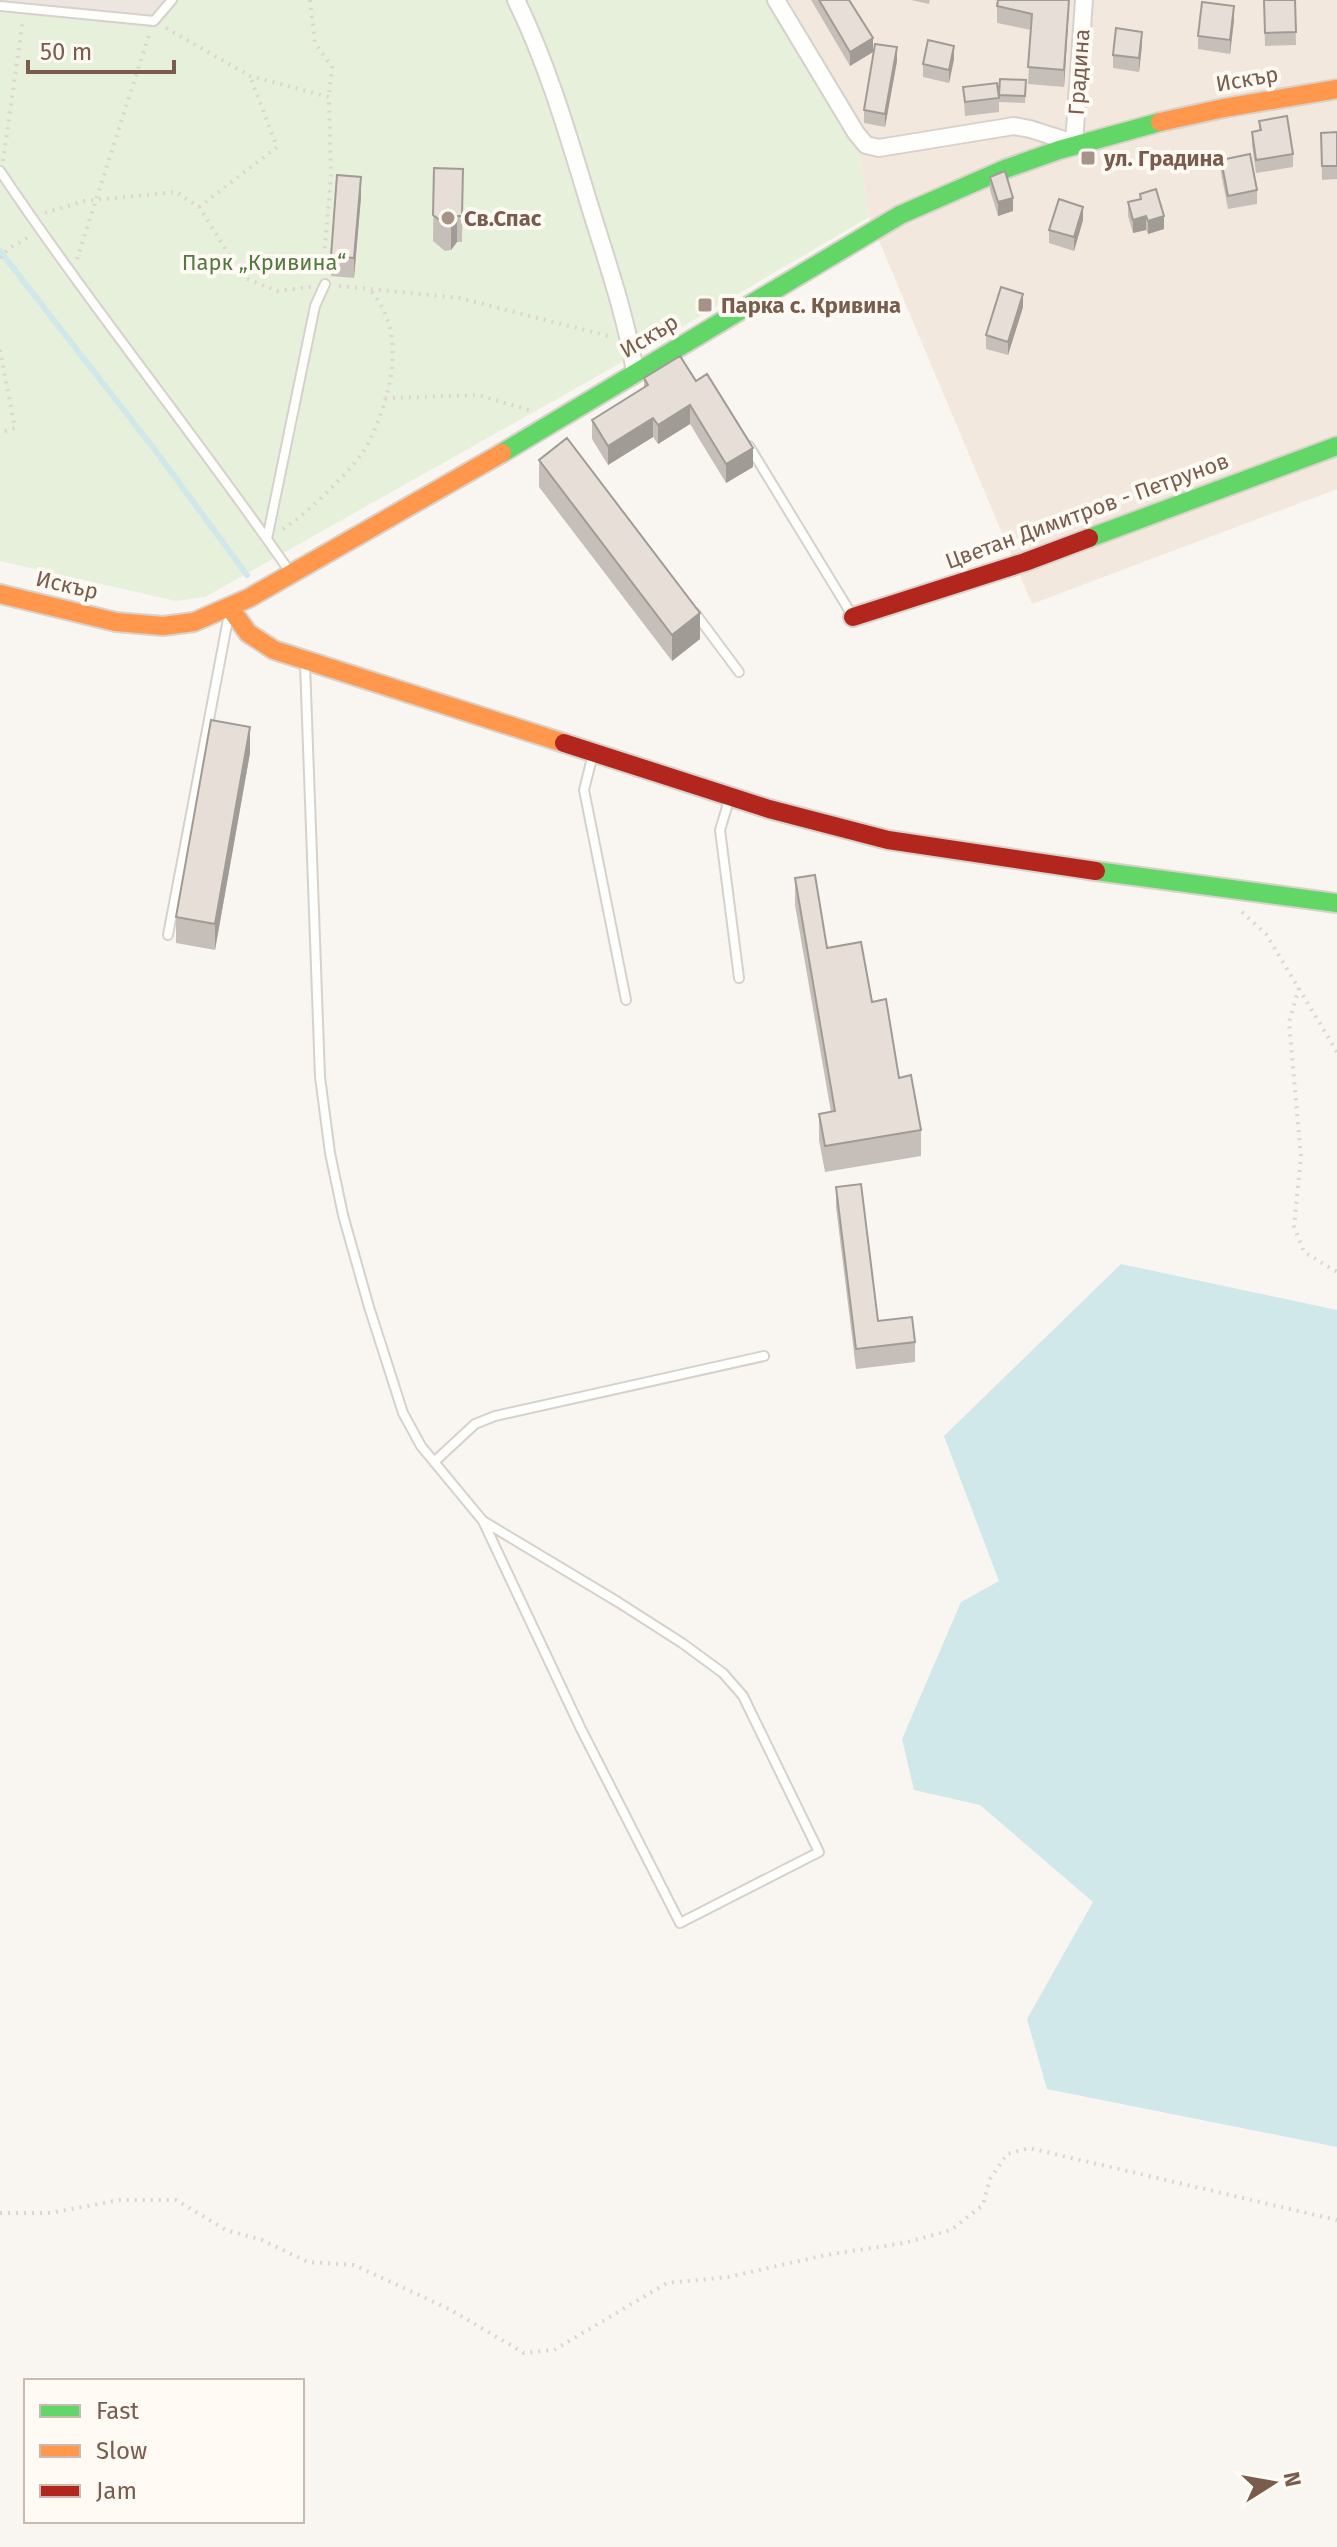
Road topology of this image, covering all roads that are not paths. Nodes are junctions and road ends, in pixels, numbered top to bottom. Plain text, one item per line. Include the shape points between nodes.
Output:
1 (172, 0) edge
2 (516, 0) edge
3 (776, 0) edge
4 (1084, 0) edge
5 (0, 6) edge
6 (1337, 89) edge
7 (1074, 143) junction
8 (1, 172) edge
9 (325, 284) road end
10 (635, 372) junction
11 (743, 436) edge
12 (1337, 446) edge
13 (267, 539) junction
14 (290, 573) junction
15 (0, 594) edge
16 (688, 602) edge
17 (230, 608) junction
18 (853, 617) joint
19 (304, 661) junction
20 (739, 672) dead end
21 (593, 754) junction
22 (730, 797) junction
23 (1337, 903) edge
24 (168, 935) dead end
25 (739, 978) dead end
26 (626, 1000) dead end
27 (764, 1356) dead end
28 (434, 1462) junction
29 (483, 1521) junction

1 - 5 lane via 154,21
2 - 10 street via 573,152
3 - 7 street via 866,145 879,148 1014,126
4 - 7 street, Градина
6 - 7 street, Искър via 1203,111
7 - 10 street, Искър via 955,187 900,215
8 - 13 lane
9 - 13 lane via 315,306
10 - 14 street, Искър
11 - 18 lane
12 - 18 street, Цветан Димитров - Петрунов via 1025,562
13 - 14 lane
14 - 17 street, Искър
15 - 17 street, Искър via 145,625 184,624
16 - 20 lane
17 - 19 street via 256,642
17 - 24 lane
19 - 21 street
19 - 28 lane via 315,997 330,1153 347,1230 403,1413
21 - 22 street
21 - 26 lane via 584,790
22 - 23 street via 888,840 950,851
22 - 25 lane via 720,830
27 - 28 lane via 495,1416 475,1424
28 - 29 lane
29 - 29 lane via 723,1673 743,1696 819,1852 680,1923

